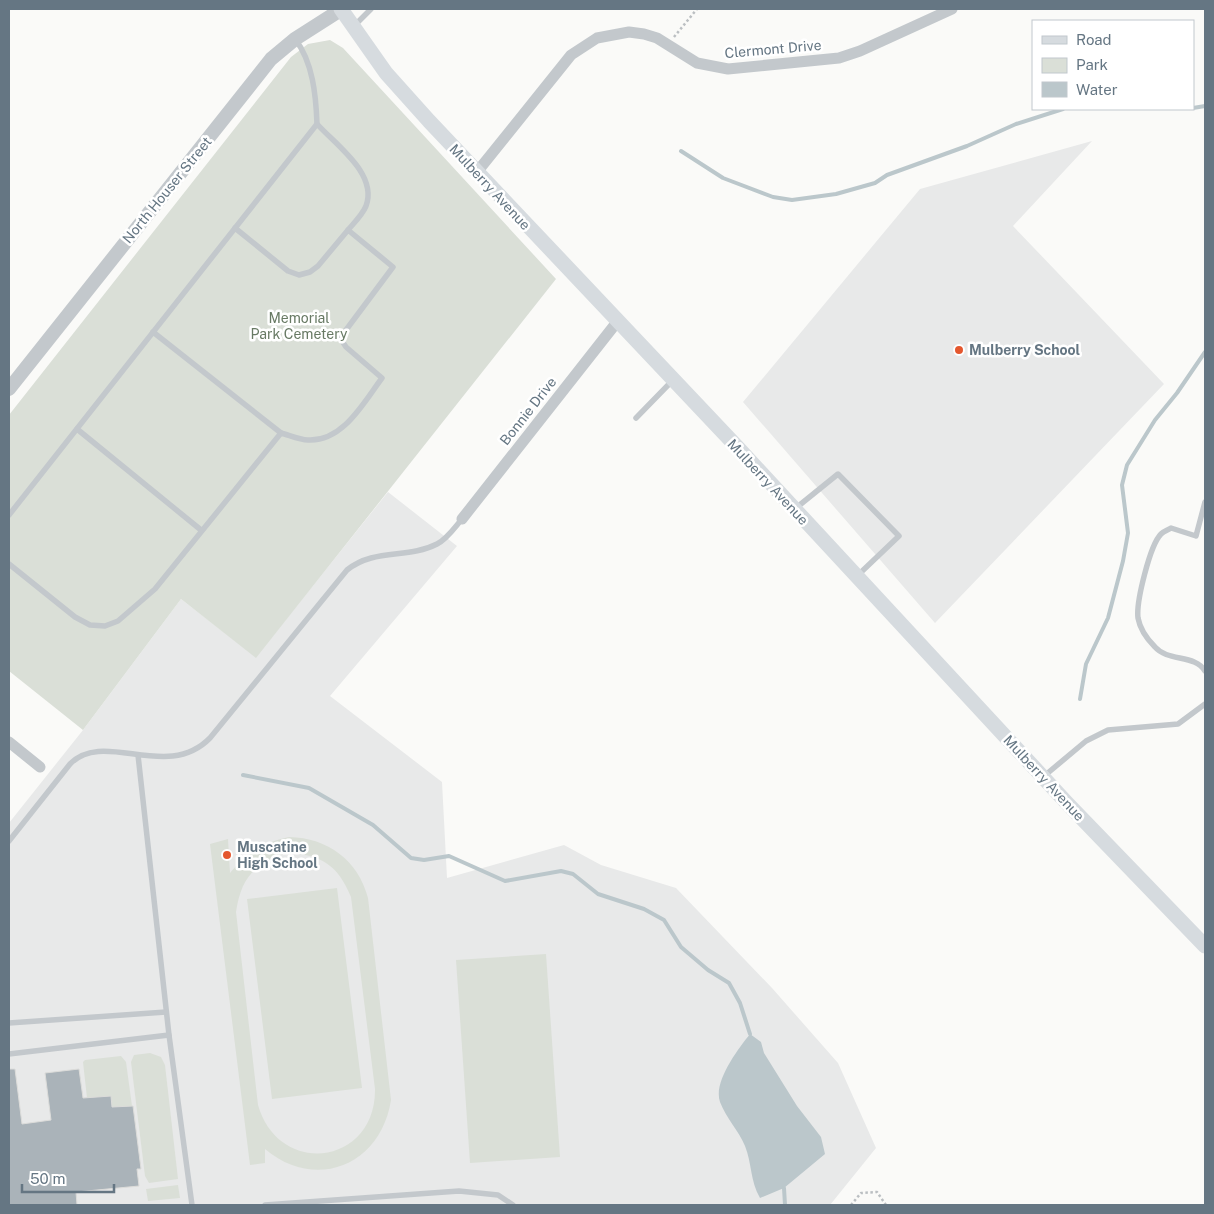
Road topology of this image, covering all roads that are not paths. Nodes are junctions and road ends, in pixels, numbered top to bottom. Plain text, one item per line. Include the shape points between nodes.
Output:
1 (342, 9) edge
2 (371, 9) edge
3 (952, 9) edge
4 (353, 27) junction
5 (295, 39) junction
6 (317, 124) junction
7 (477, 172) junction
8 (235, 228) junction
9 (348, 230) junction
10 (617, 322) junction
11 (153, 332) junction
12 (673, 380) junction
13 (9, 389) edge
14 (636, 418) dead end
15 (77, 429) junction
16 (281, 433) junction
17 (1205, 502) edge
18 (794, 509) junction
19 (9, 515) edge
20 (462, 519) joint
21 (202, 530) junction
22 (9, 564) edge
23 (856, 577) junction
24 (1205, 671) edge
25 (1205, 704) edge
26 (9, 742) edge
27 (138, 755) junction
28 (40, 767) dead end
29 (1043, 777) junction
30 (9, 841) edge
31 (1205, 946) edge
32 (166, 1012) junction
33 (9, 1023) edge
34 (169, 1035) junction
35 (9, 1054) edge
36 (192, 1205) edge
37 (264, 1205) edge
38 (513, 1205) edge

1 - 4 main road, Mulberry Avenue
1 - 5 street, North Houser Street
2 - 4 lane
3 - 7 street, Clermont Drive via 860,51 816,62 728,69 712,68 682,56 657,38 629,32 612,34 583,45 571,55
4 - 7 main road, Mulberry Avenue via 386,73
5 - 6 lane via 305,52 317,102
5 - 13 street, North Houser Street via 271,59
6 - 8 lane
6 - 9 lane via 362,171 368,184 366,208
7 - 10 main road, Mulberry Avenue
8 - 9 lane via 288,271 299,275 318,266
8 - 11 lane
9 - 16 lane via 393,267 340,338 382,378 348,422 328,438 307,440
10 - 12 main road, Mulberry Avenue
10 - 20 street, Bonnie Drive
11 - 15 lane
11 - 16 lane
12 - 14 lane
12 - 18 main road, Mulberry Avenue
15 - 19 lane
15 - 21 lane
16 - 21 lane
17 - 24 lane via 1196,536 1171,528 1156,540 1139,593 1138,616 1142,630 1156,649 1164,655 1193,662
18 - 23 main road, Mulberry Avenue
18 - 23 lane via 838,474 899,536
20 - 27 lane via 439,543 366,558 347,570 198,749 175,756
21 - 22 lane via 155,589 118,621 105,626 90,625 75,617
23 - 29 main road, Mulberry Avenue
25 - 29 lane via 1178,724 1108,730 1086,741
26 - 28 street
27 - 30 lane via 102,752 81,755 70,764
27 - 32 lane
29 - 31 main road, Mulberry Avenue
32 - 33 lane
32 - 34 lane
34 - 35 lane
34 - 36 lane
37 - 38 lane via 459,1191 498,1195

